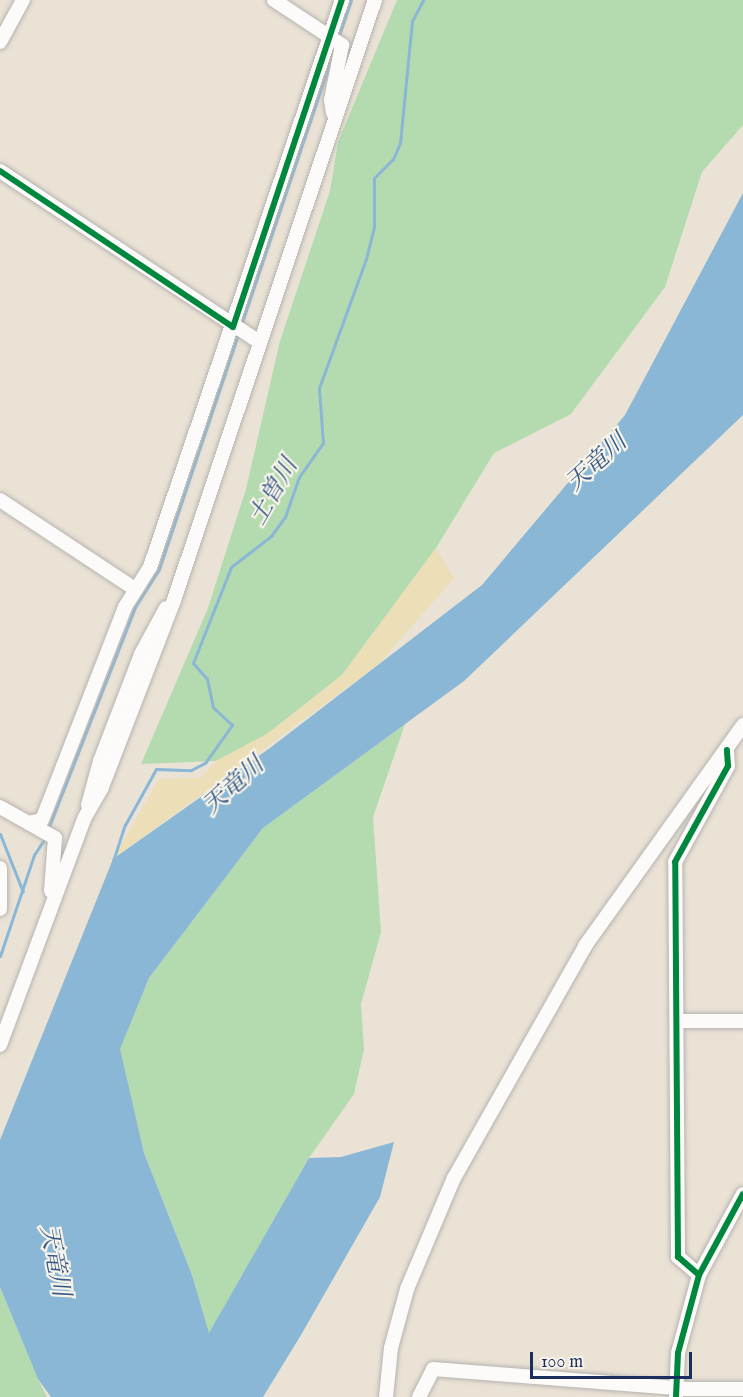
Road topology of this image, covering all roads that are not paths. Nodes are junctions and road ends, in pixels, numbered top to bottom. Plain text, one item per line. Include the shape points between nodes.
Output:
1 (22, 0) edge
2 (274, 0) edge
3 (342, 0) edge
4 (375, 0) edge
5 (334, 41) junction
6 (0, 42) edge
7 (334, 120) junction
8 (0, 171) edge
9 (237, 329) junction
10 (258, 341) junction
11 (0, 500) edge
12 (135, 589) junction
13 (176, 594) junction
14 (743, 726) edge
15 (728, 750) junction
16 (100, 761) junction
17 (106, 776) junction
18 (0, 807) edge
19 (85, 817) junction
20 (42, 830) junction
21 (0, 868) edge
22 (53, 901) junction
23 (0, 909) edge
24 (677, 1021) junction
25 (743, 1021) edge
26 (0, 1045) edge
27 (743, 1194) edge
28 (699, 1275) junction
29 (743, 1389) edge
30 (677, 1393) edge
31 (386, 1397) edge
32 (419, 1397) edge

1 - 6 street
2 - 5 street
3 - 5 street
4 - 7 street
5 - 7 street
5 - 9 street
7 - 10 street
8 - 9 street
9 - 10 street
9 - 12 street via 150,567
10 - 13 street
11 - 12 street
12 - 20 street via 42,820
13 - 16 street via 155,622
13 - 17 street
14 - 15 street
15 - 24 street via 728,766 675,862
15 - 31 street via 585,946 454,1178 407,1289 392,1348
16 - 17 street
16 - 19 street
17 - 19 street
18 - 20 street
19 - 22 street
20 - 22 street via 57,842
21 - 23 street
22 - 26 street
24 - 25 street
24 - 28 street via 678,1257
27 - 28 street
28 - 30 street via 678,1353
29 - 30 street
30 - 32 street via 433,1369

